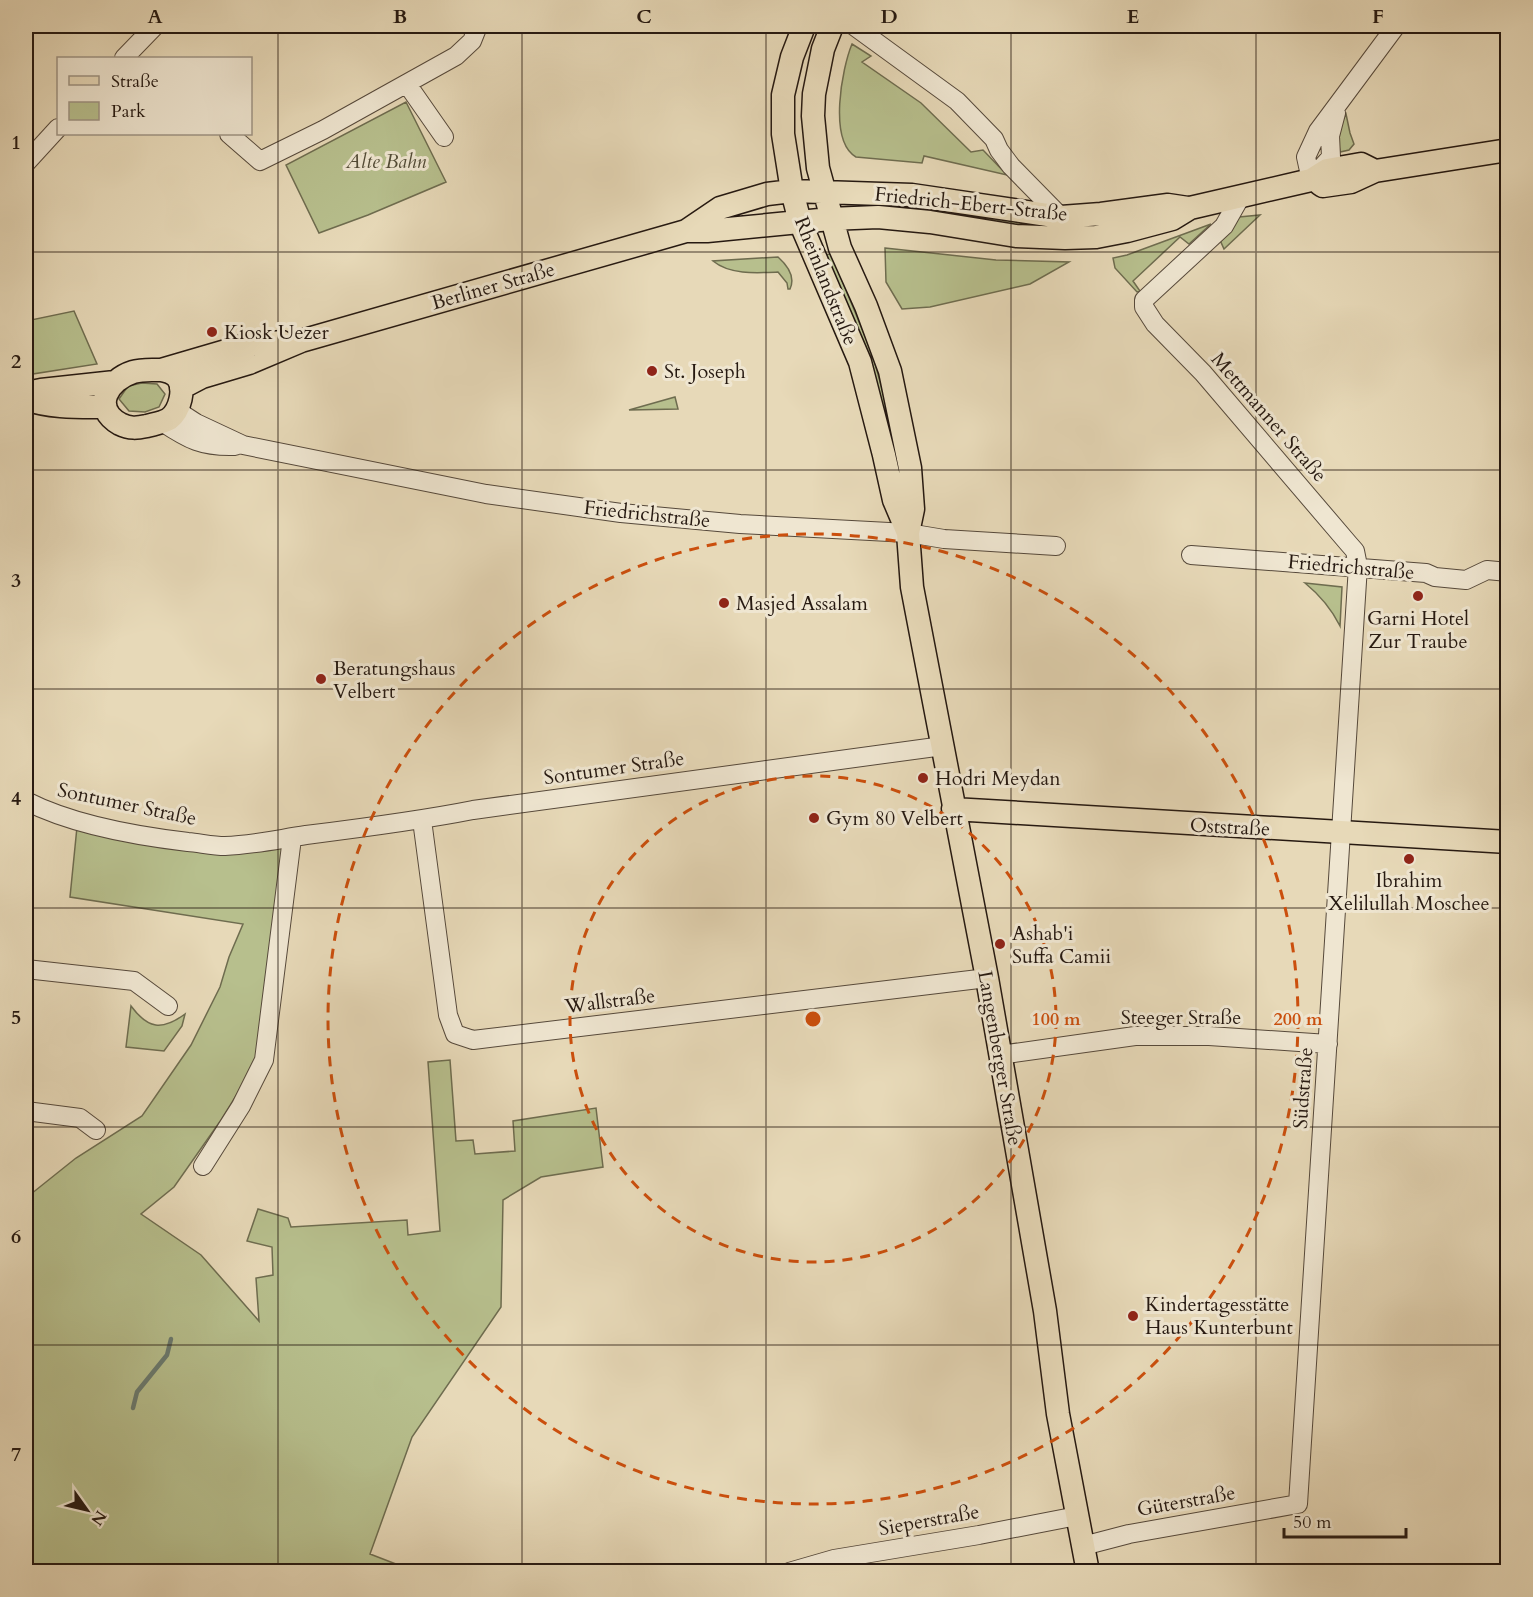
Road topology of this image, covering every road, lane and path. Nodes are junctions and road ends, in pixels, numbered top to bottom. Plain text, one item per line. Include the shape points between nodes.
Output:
1 (155, 26) edge
2 (478, 26) edge
3 (804, 26) edge
4 (832, 26) edge
5 (854, 26) edge
6 (1396, 26) edge
7 (134, 55) edge
8 (407, 84) junction
9 (1338, 105) junction
10 (57, 129) edge
11 (230, 135) edge
12 (444, 137) dead end
13 (1508, 150) edge
14 (1338, 162) junction
15 (26, 163) edge
16 (1375, 171) junction
17 (1311, 180) junction
18 (792, 191) junction
19 (823, 191) junction
20 (1241, 196) junction
21 (1190, 208) junction
22 (1061, 217) junction
23 (830, 219) junction
24 (800, 222) junction
25 (686, 231) junction
26 (301, 341) junction
27 (161, 370) junction
28 (115, 382) junction
29 (181, 388) junction
30 (26, 393) edge
31 (26, 399) edge
32 (104, 407) junction
33 (169, 416) junction
34 (913, 509) joint
35 (908, 533) junction
36 (1056, 546) dead end
37 (1191, 555) dead end
38 (1358, 566) junction
39 (1508, 572) edge
40 (943, 746) junction
41 (26, 801) edge
42 (954, 809) junction
43 (422, 820) junction
44 (1341, 832) junction
45 (292, 838) junction
46 (1508, 842) edge
47 (26, 969) edge
48 (987, 978) junction
49 (168, 1006) dead end
50 (1328, 1044) junction
51 (1000, 1055) junction
52 (26, 1111) edge
53 (96, 1130) dead end
54 (203, 1166) dead end
55 (1298, 1504) joint
56 (1077, 1516) junction
57 (1083, 1546) junction
58 (789, 1572) edge
59 (1088, 1572) edge

1 - 7 street
2 - 8 street via 472,41 456,56
3 - 18 main road, Rheinlandstraße via 783,95 783,134
4 - 19 main road, Rheinlandstraße via 814,94 814,139
5 - 22 street via 957,101 994,139 1011,166
6 - 9 street
8 - 11 street via 260,161
8 - 12 street
9 - 14 street via 1330,136
9 - 17 street via 1318,131 1306,157
10 - 15 street
13 - 16 main road, Friedrich-Ebert-Straße
14 - 16 main road, Friedrich-Ebert-Straße via 1361,164
14 - 17 main road, Friedrich-Ebert-Straße
16 - 17 main road, Friedrich-Ebert-Straße via 1351,182 1323,186
17 - 20 main road, Friedrich-Ebert-Straße
18 - 19 main road, Friedrich-Ebert-Straße
18 - 24 main road, Rheinlandstraße
18 - 25 main road, Berliner Straße via 720,208
19 - 22 main road, Friedrich-Ebert-Straße via 912,195
19 - 23 main road, Rheinlandstraße
20 - 21 main road, Friedrich-Ebert-Straße
20 - 38 street, Mettmanner Straße via 1224,226 1144,300 1144,307 1355,551
21 - 22 main road, Friedrich-Ebert-Straße via 1168,205
21 - 23 main road, Friedrich-Ebert-Straße via 1172,219 1127,231 1076,238 1016,236 878,217
23 - 24 main road, Friedrich-Ebert-Straße
23 - 34 main road, Rheinlandstraße via 890,371 910,468
24 - 25 main road, Berliner Straße
24 - 35 main road, Rheinlandstraße via 860,362 894,500
25 - 26 main road, Berliner Straße
26 - 27 main road, Berliner Straße via 243,346
26 - 29 main road, Berliner Straße
27 - 28 main road via 135,371
27 - 29 main road via 173,373
28 - 30 main road
28 - 32 main road via 106,394
29 - 33 main road via 180,400
31 - 32 main road via 58,406
32 - 33 main road via 110,418 131,428
33 - 35 street, Friedrichstraße via 195,442 243,445 486,494 621,513 740,524
34 - 35 main road, Langenberger Straße
35 - 36 street, Friedrichstraße
35 - 40 main road, Langenberger Straße via 912,587
37 - 38 street, Friedrichstraße
38 - 39 street, Friedrichstraße via 1462,580 1487,570
38 - 44 street, Südstraße
40 - 42 main road, Langenberger Straße
40 - 43 street, Sontumer Straße
41 - 45 street, Sontumer Straße via 73,819 156,838 222,846
42 - 44 main road, Oststraße
42 - 48 main road, Langenberger Straße
43 - 45 street, Sontumer Straße
43 - 48 street, Wallstraße via 448,1015 455,1034 473,1040
44 - 46 main road, Oststraße
44 - 50 street, Südstraße
45 - 54 street via 264,1060 241,1106
47 - 49 street via 134,981
48 - 51 main road, Langenberger Straße
50 - 51 street, Steeger Straße via 1209,1036 1135,1036
50 - 55 street, Südstraße
51 - 56 main road, Langenberger Straße
52 - 53 street via 80,1118
55 - 57 street, Güterstraße
56 - 57 main road, Langenberger Straße
56 - 58 street, Sieperstraße via 834,1559
57 - 59 main road, Langenberger Straße

